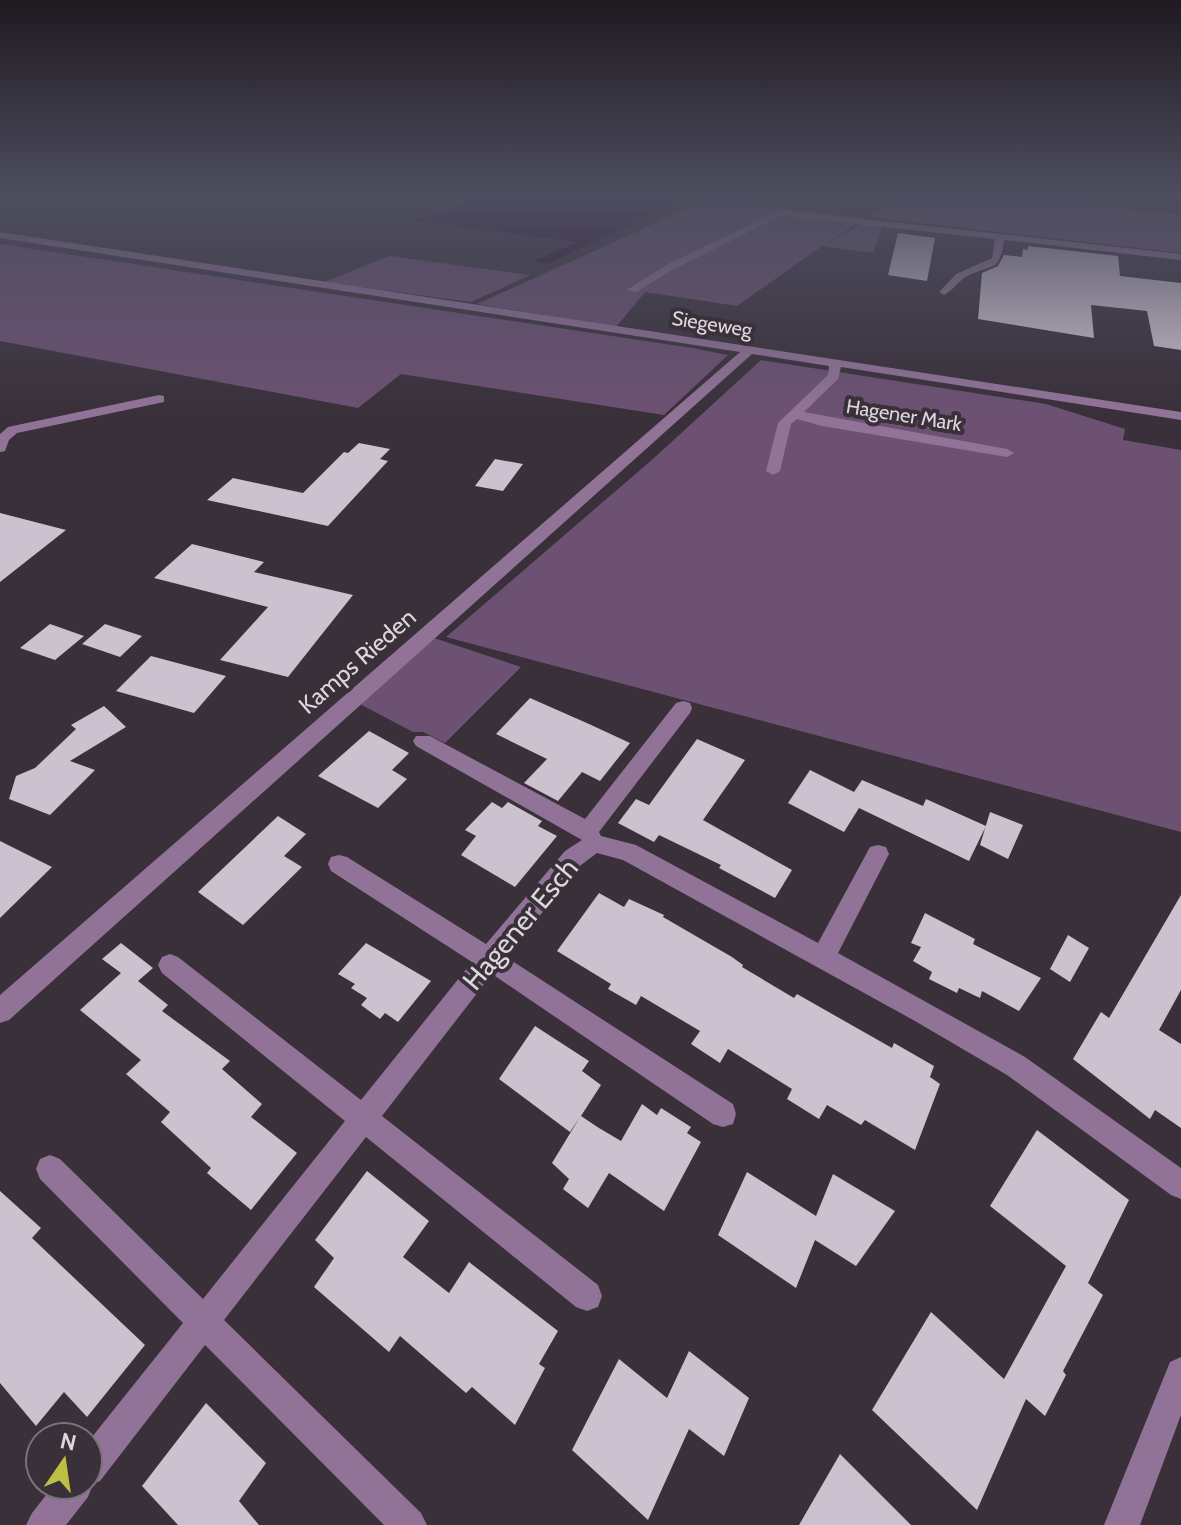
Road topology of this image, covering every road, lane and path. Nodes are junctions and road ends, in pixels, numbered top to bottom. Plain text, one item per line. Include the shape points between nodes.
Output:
1 (216, 268) edge
2 (668, 268) edge
3 (977, 268) edge
4 (632, 290) dead end
5 (944, 292) dead end
6 (749, 350) junction
7 (835, 363) junction
8 (159, 399) dead end
9 (795, 414) junction
10 (1181, 416) edge
11 (0, 448) edge
12 (1007, 453) dead end
13 (773, 471) dead end
14 (683, 708) dead end
15 (423, 741) dead end
16 (591, 837) junction
17 (878, 854) dead end
18 (339, 864) dead end
19 (823, 957) junction
20 (489, 959) junction
21 (170, 965) dead end
22 (0, 1011) edge
23 (723, 1114) dead end
24 (363, 1119) junction
25 (50, 1169) dead end
26 (1181, 1185) edge
27 (587, 1296) dead end
28 (205, 1321) junction
29 (1181, 1373) edge
30 (104, 1449) edge
31 (63, 1501) edge
32 (44, 1525) edge
33 (409, 1525) edge
34 (1122, 1525) edge

1 - 6 street, Siegeweg
2 - 4 street
3 - 5 street
6 - 7 street, Siegeweg
6 - 22 street, Kamps Rieden
7 - 9 street, Hagener Mark via 834,376
7 - 10 street, Siegeweg
8 - 11 street via 13,430
9 - 12 street, Hagener Mark
9 - 13 street, Hagener Mark via 785,423
14 - 16 street
15 - 16 street
16 - 19 street, Hagener Esch
16 - 20 street, Hagener Esch
17 - 19 street
18 - 20 street
19 - 26 street, Hagener Esch via 1016,1066
20 - 23 street
20 - 24 street, Hagener Esch
21 - 24 street
24 - 27 street
24 - 28 street, Hagener Esch
25 - 28 street
28 - 30 street, Hagener Esch
28 - 33 street
29 - 34 street
31 - 32 street

